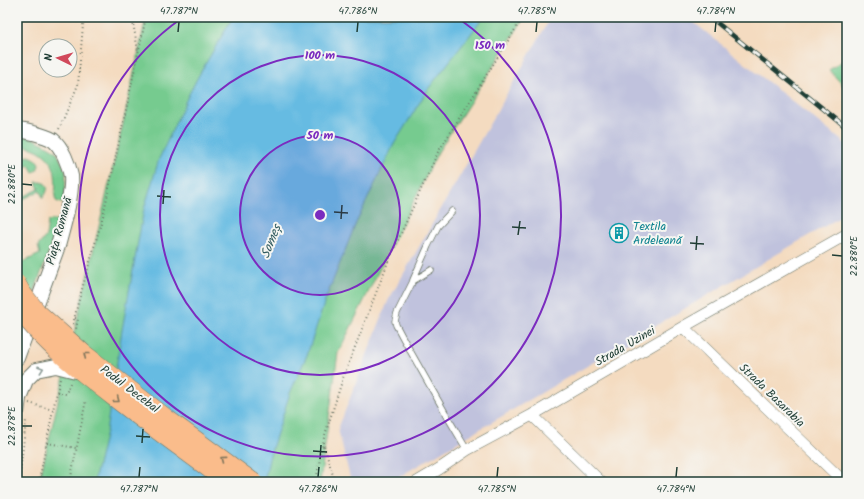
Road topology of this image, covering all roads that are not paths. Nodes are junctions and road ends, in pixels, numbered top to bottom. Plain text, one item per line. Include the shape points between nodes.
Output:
1 (17, 130) edge
2 (452, 212) dead end
3 (843, 237) edge
4 (847, 247) edge
5 (431, 270) dead end
6 (413, 281) junction
7 (17, 283) edge
8 (17, 308) edge
9 (682, 327) junction
10 (20, 342) edge
11 (17, 358) edge
12 (76, 377) junction
13 (21, 415) edge
14 (532, 415) junction
15 (467, 450) junction
16 (226, 482) edge
17 (254, 482) edge
18 (417, 482) edge
19 (600, 482) edge
20 (846, 482) edge

1 - 10 street, Piața Romană via 53,141 67,162 71,176 58,246
2 - 6 lane via 438,226
3 - 4 street
3 - 9 street, Strada Uzinei
5 - 6 lane
6 - 15 lane via 397,313 396,325
17 -> 7 main road, Podul Decebal, bridge via 84,354 38,312
8 - 12 main road, Podul Decebal, bridge
9 - 14 street, Strada Uzinei
9 - 20 street, Strada Basarabia
10 - 11 street, Piața Romană
13 -> 12 street, Podul Decebal, bridge via 19,398 26,380 36,370 56,366
12 -> 16 main road, Podul Decebal, bridge
14 - 15 street, Strada Uzinei
14 - 19 street
15 - 18 street, Strada Uzinei

